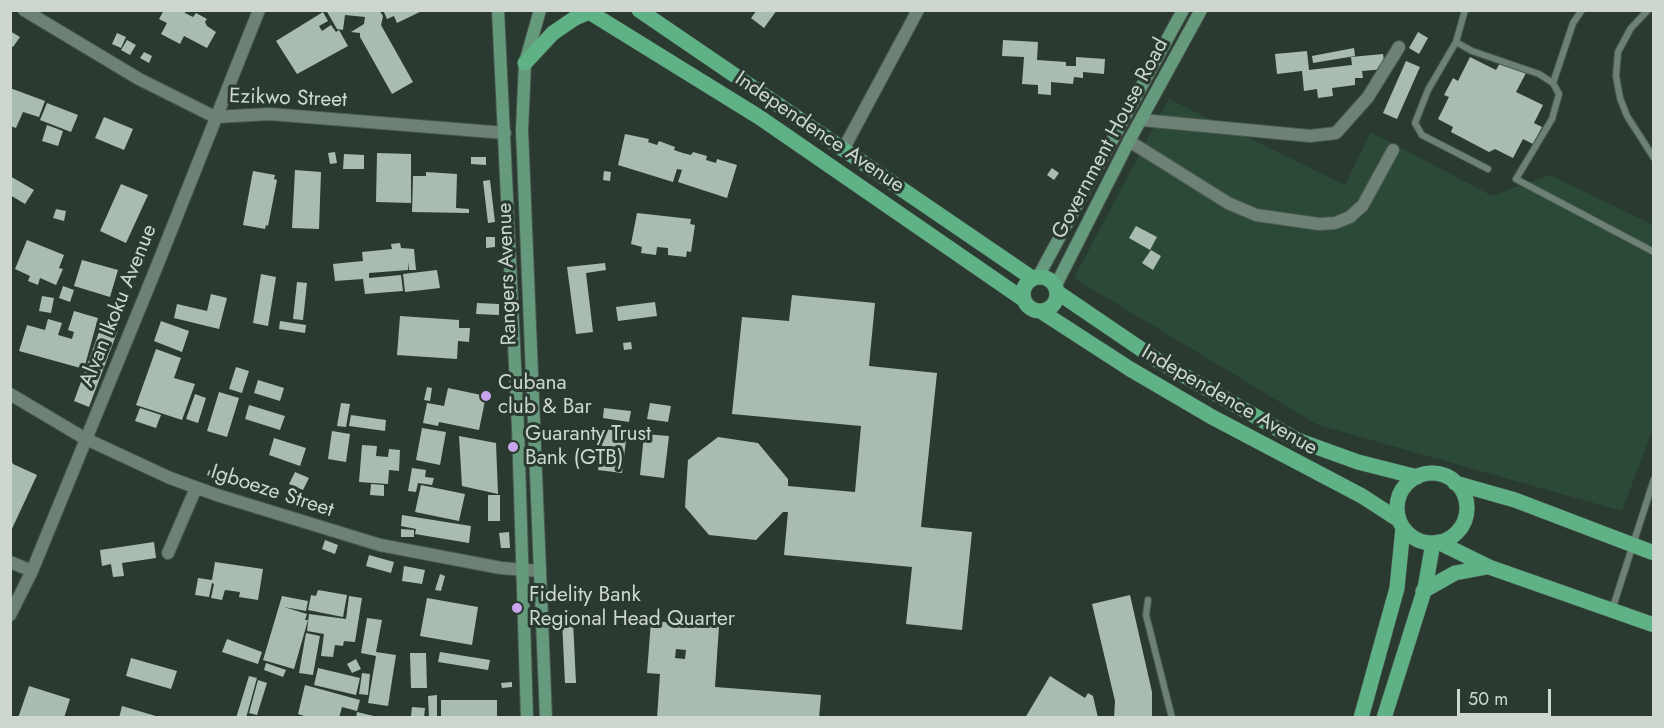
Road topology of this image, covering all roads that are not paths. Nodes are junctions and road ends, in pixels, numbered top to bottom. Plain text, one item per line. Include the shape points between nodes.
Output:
1 (24, 10) edge
2 (259, 10) edge
3 (498, 10) edge
4 (540, 10) edge
5 (639, 10) edge
6 (918, 10) edge
7 (1183, 10) edge
8 (1201, 10) edge
9 (1465, 10) edge
10 (1582, 10) edge
11 (1648, 10) edge
12 (587, 11) edge
13 (1456, 42) junction
14 (1399, 47) dead end
15 (525, 63) junction
16 (1553, 83) junction
17 (215, 117) junction
18 (1143, 120) junction
19 (505, 133) junction
20 (1129, 141) junction
21 (844, 148) junction
22 (1393, 150) dead end
23 (1653, 158) edge
24 (1488, 169) dead end
25 (1653, 252) edge
26 (1035, 278) junction
27 (1056, 290) junction
28 (1023, 299) junction
29 (1041, 312) junction
30 (10, 394) edge
31 (84, 438) junction
32 (1417, 477) junction
33 (1653, 479) edge
34 (1455, 483) junction
35 (196, 488) junction
36 (1401, 524) junction
37 (1436, 542) junction
38 (1633, 546) junction
39 (168, 553) dead end
40 (1653, 554) edge
41 (10, 562) edge
42 (1489, 567) junction
43 (522, 570) junction
44 (32, 571) junction
45 (540, 571) junction
46 (1423, 591) junction
47 (1149, 600) dead end
48 (1612, 611) junction
49 (10, 615) edge
50 (1653, 625) edge
51 (527, 717) edge
52 (546, 717) edge
53 (1172, 717) edge
54 (1361, 717) edge
55 (1384, 717) edge

1 - 17 street, Ezikwo Street via 139,79
2 - 17 street, Alvan Ikoku Avenue
3 - 19 main road, Rangers Avenue
4 - 15 main road, Rangers Avenue
5 - 21 main road, Independence Avenue
6 - 21 street
7 - 26 main road, Government House Road
8 - 18 main road, Government House Road
9 - 13 lane
10 - 16 lane via 1573,23
11 - 23 lane via 1631,28 1618,52 1616,76 1627,116
12 - 15 main road via 553,33
12 - 28 main road, Independence Avenue via 759,117
13 - 16 lane
13 - 24 lane via 1428,90 1415,123 1422,135
14 - 18 street via 1368,97 1336,133 1310,136
15 - 45 main road, Rangers Avenue via 523,142
16 - 25 lane via 1559,94 1552,118 1516,179
17 - 19 street, Ezikwo Street via 270,114
17 - 31 street, Alvan Ikoku Avenue
18 - 20 main road, Government House Road
19 - 43 main road, Rangers Avenue
20 - 22 street via 1228,203 1256,215 1319,224 1350,217 1363,205
20 - 27 main road, Government House Road
21 - 26 main road, Independence Avenue
26 - 27 main road via 1048,279
26 - 28 main road via 1023,289
27 - 29 main road via 1053,305
27 - 32 main road, Independence Avenue via 1157,360 1297,440 1358,462
28 - 29 main road via 1030,309
29 - 36 main road, Independence Avenue via 1181,399 1362,496
30 - 31 street, Igboeze Street
31 - 35 street, Igboeze Street
31 - 44 street, Alvan Ikoku Avenue
32 - 34 main road via 1433,474
32 - 36 main road via 1408,483 1398,500
33 - 38 lane
34 - 37 main road via 1465,499 1465,518 1455,534
34 - 38 main road via 1515,500
35 - 39 street
35 - 43 street, Igboeze Street via 356,539
36 - 37 main road via 1416,539
36 - 54 main road via 1397,588
37 - 42 main road
37 - 46 main road
38 - 40 main road
38 - 48 lane
41 - 44 street
42 - 46 main road via 1455,573
42 - 48 main road
43 - 45 street, Igboeze Street
43 - 51 main road, Rangers Avenue
44 - 49 street, Alvan Ikoku Avenue
45 - 52 main road, Rangers Avenue
46 - 55 main road
47 - 53 lane via 1146,615
48 - 50 main road

